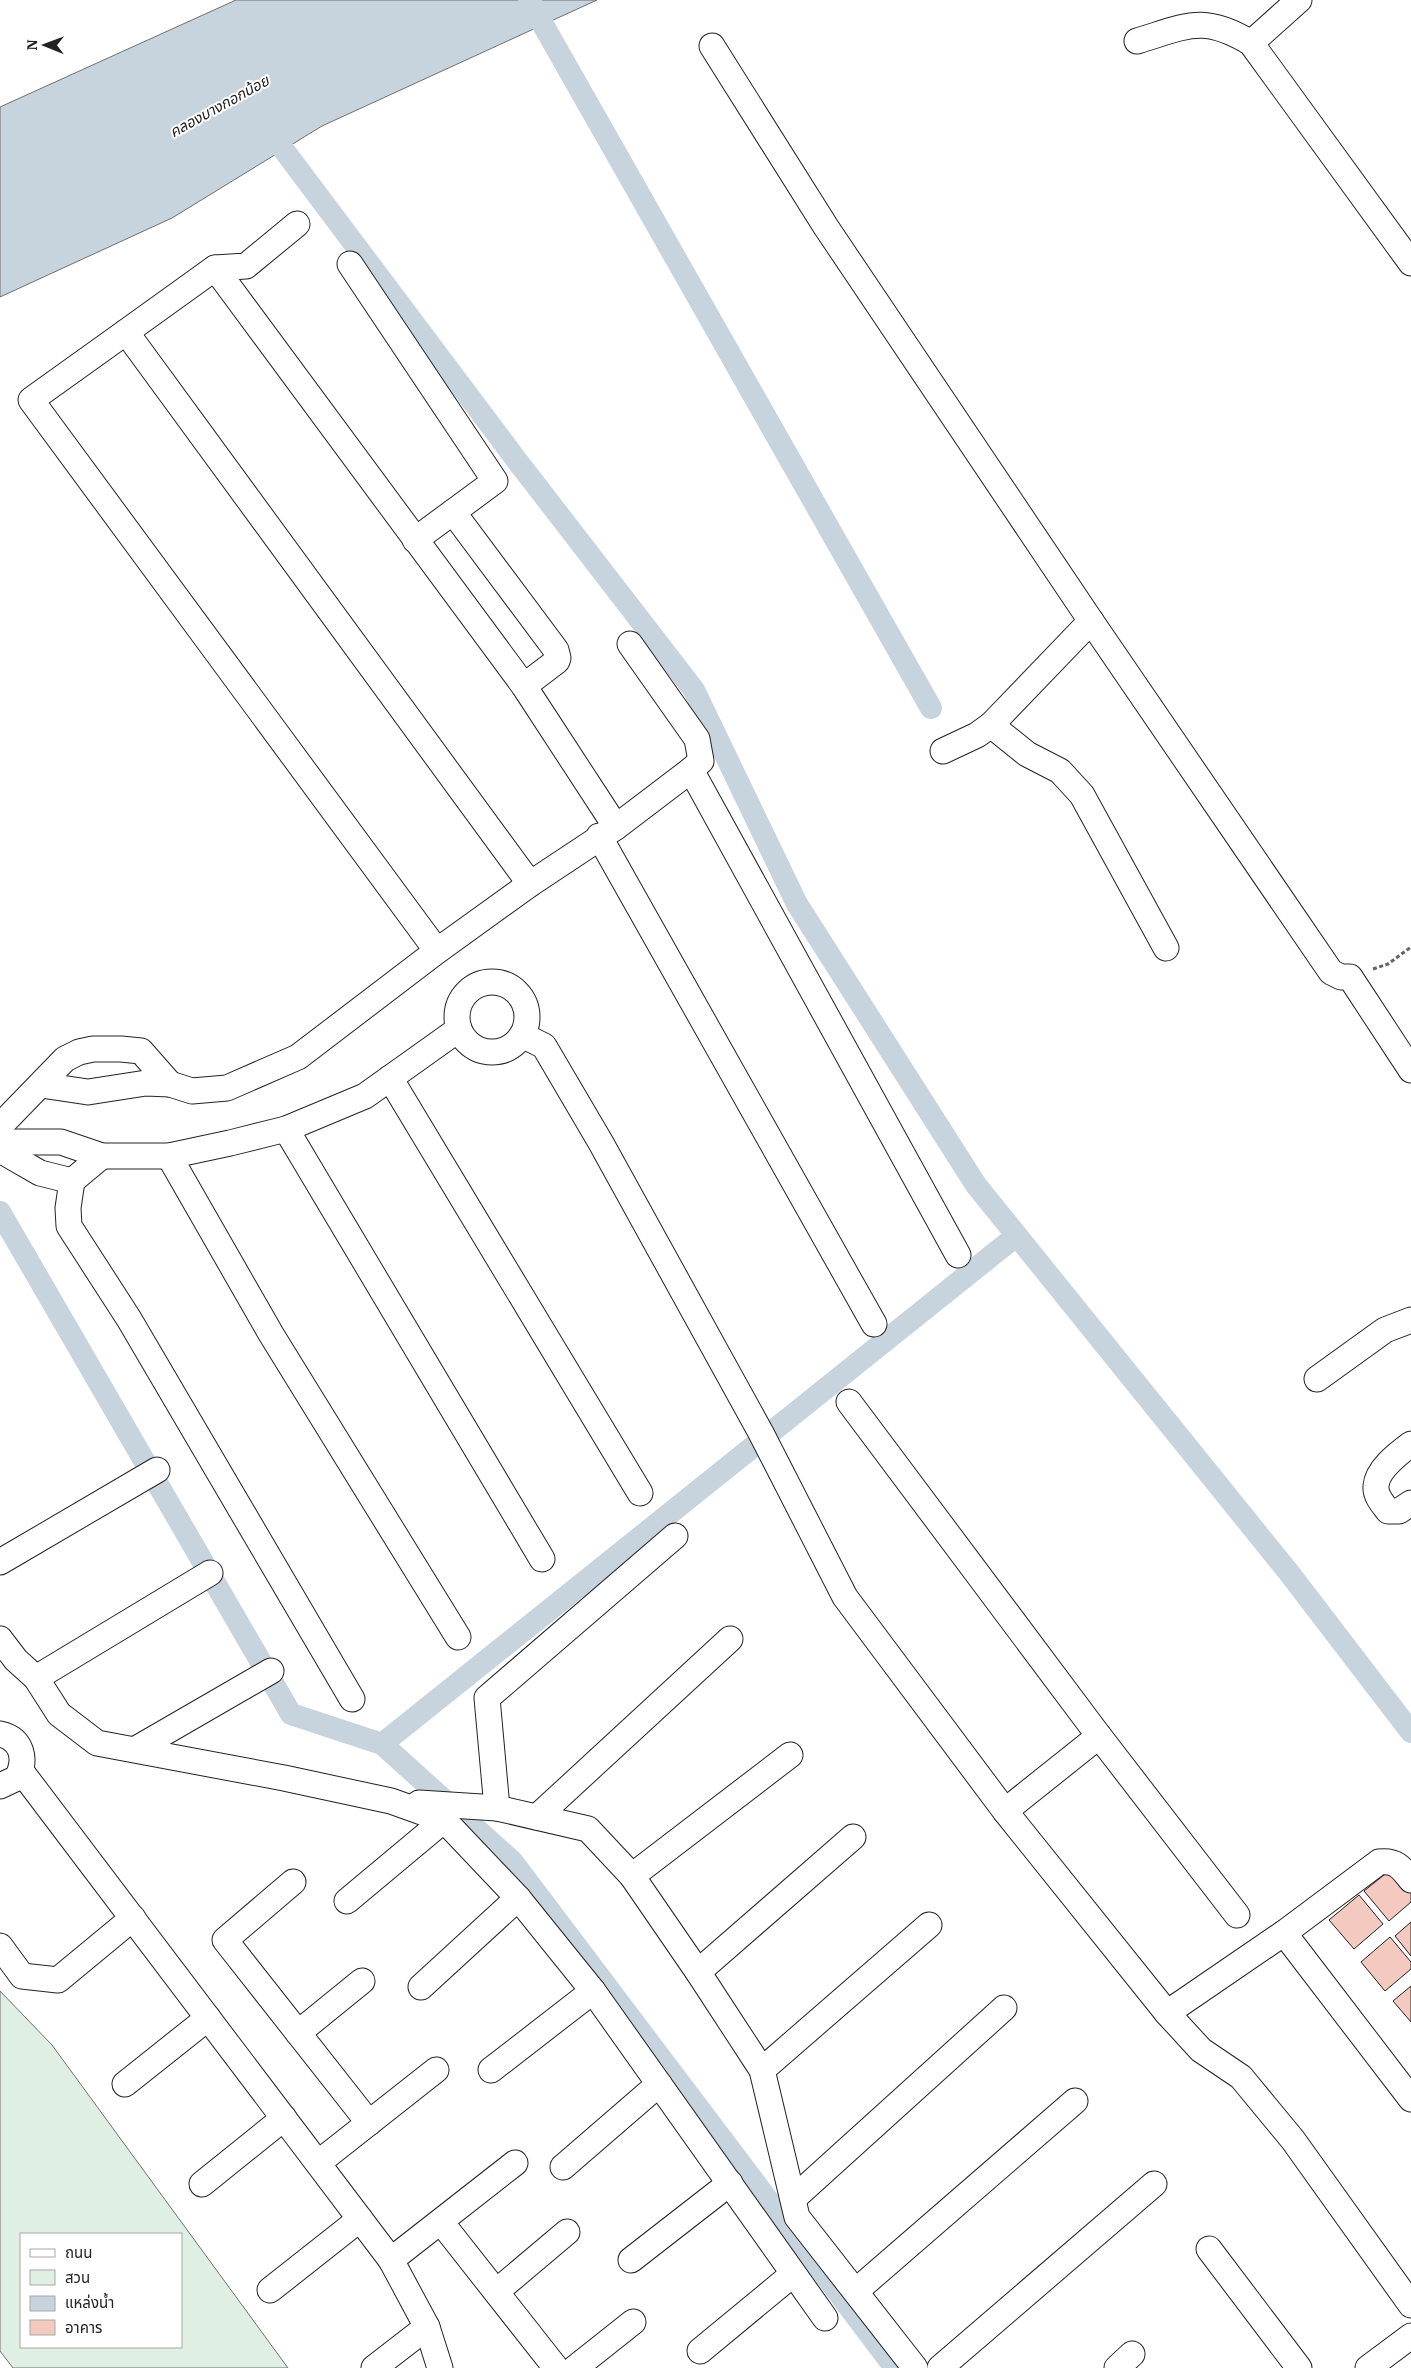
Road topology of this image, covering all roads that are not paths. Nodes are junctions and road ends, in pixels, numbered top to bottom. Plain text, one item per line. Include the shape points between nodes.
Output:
1 (1299, 0) edge
2 (1137, 41) dead end
3 (1251, 43) junction
4 (712, 46) dead end
5 (297, 224) dead end
6 (1411, 263) edge
7 (350, 264) dead end
8 (215, 268) junction
9 (126, 332) junction
10 (453, 512) junction
11 (415, 540) junction
12 (1091, 621) junction
13 (630, 644) dead end
14 (524, 686) junction
15 (991, 725) junction
16 (943, 751) dead end
17 (691, 770) junction
18 (608, 832) junction
19 (530, 884) junction
20 (1166, 948) dead end
21 (437, 951) junction
22 (459, 1029) junction
23 (522, 1035) junction
24 (1411, 1070) edge
25 (390, 1078) junction
26 (170, 1084) junction
27 (41, 1085) junction
28 (0, 1126) edge
29 (286, 1129) junction
30 (0, 1142) edge
31 (0, 1150) edge
32 (102, 1156) junction
33 (169, 1156) junction
34 (72, 1181) junction
35 (958, 1255) dead end
36 (1411, 1320) edge
37 (874, 1324) dead end
38 (1317, 1379) dead end
39 (849, 1402) dead end
40 (1411, 1444) edge
41 (157, 1470) dead end
42 (640, 1493) dead end
43 (1411, 1503) edge
44 (676, 1536) dead end
45 (542, 1559) dead end
46 (0, 1562) edge
47 (210, 1573) dead end
48 (458, 1637) dead end
49 (0, 1639) edge
50 (730, 1639) dead end
51 (271, 1671) dead end
52 (36, 1678) junction
53 (352, 1700) dead end
54 (0, 1734) edge
55 (1099, 1736) junction
56 (136, 1749) junction
57 (790, 1755) dead end
58 (21, 1770) junction
59 (0, 1786) edge
60 (391, 1801) junction
61 (497, 1808) junction
62 (1005, 1811) junction
63 (538, 1818) junction
64 (444, 1820) junction
65 (853, 1837) dead end
66 (632, 1876) junction
67 (1411, 1880) edge
68 (293, 1882) dead end
69 (518, 1898) junction
70 (347, 1901) dead end
71 (1237, 1915) dead end
72 (133, 1918) junction
73 (929, 1925) dead end
74 (1284, 1932) junction
75 (0, 1946) edge
76 (698, 1972) junction
77 (362, 1981) dead end
78 (421, 1987) dead end
79 (593, 1991) junction
80 (1004, 2008) dead end
81 (1167, 2013) junction
82 (208, 2018) junction
83 (298, 2033) junction
84 (436, 2070) dead end
85 (491, 2070) dead end
86 (762, 2070) junction
87 (125, 2084) dead end
88 (659, 2084) junction
89 (1411, 2099) edge
90 (1075, 2101) dead end
91 (284, 2118) junction
92 (369, 2123) junction
93 (515, 2162) dead end
94 (318, 2163) junction
95 (563, 2167) dead end
96 (730, 2182) junction
97 (202, 2184) dead end
98 (1154, 2184) dead end
99 (793, 2199) junction
100 (360, 2219) junction
101 (441, 2222) junction
102 (567, 2232) dead end
103 (1209, 2249) dead end
104 (391, 2260) junction
105 (631, 2260) dead end
106 (792, 2275) junction
107 (270, 2290) dead end
108 (497, 2291) junction
109 (856, 2291) junction
110 (1411, 2305) edge
111 (825, 2318) dead end
112 (633, 2322) dead end
113 (427, 2328) junction
114 (1411, 2336) edge
115 (700, 2351) dead end
116 (374, 2368) edge
117 (440, 2368) edge
118 (556, 2368) edge
119 (575, 2368) edge
120 (915, 2368) edge
121 (940, 2368) edge
122 (1299, 2368) edge
123 (1368, 2368) edge

1 - 3 street
2 - 3 street via 1204,24 1229,30
3 - 6 street
4 - 12 street via 826,227
5 - 8 street via 246,266
7 - 10 street via 495,482
8 - 9 street
8 - 11 street
9 - 19 street
9 - 21 street via 31,400
10 - 11 street
10 - 14 street via 558,654 557,662
11 - 14 street
12 - 15 street
12 - 24 street via 1331,972 1350,977
13 - 17 street via 697,739 701,761
14 - 18 street
15 - 16 street
15 - 20 street via 1027,754 1060,771 1082,795
17 - 18 street
17 - 35 street
18 - 19 street
18 - 37 street
19 - 21 street
21 - 26 street via 298,1057 227,1088 192,1091
22 - 23 street via 469,1043 484,1051 502,1050 517,1042
22 - 23 street via 457,1013 462,998 473,987 488,981 504,983 517,991 525,1004 527,1020
22 - 25 street
23 - 62 street via 544,1046 602,1143 746,1405 845,1597
25 - 29 street via 365,1096
25 - 42 street
26 - 27 street via 146,1083 88,1092
26 - 27 street via 141,1051 109,1049 79,1052 65,1058
27 - 28 street
29 - 33 street
29 - 45 street
30 - 32 street via 61,1142
31 - 34 street via 40,1173
32 - 33 street
32 - 34 street
33 - 48 street via 272,1334
34 - 53 street via 68,1226 134,1327
36 - 38 street via 1385,1330
39 - 55 street
40 - 43 street via 1396,1455 1379,1476 1376,1486 1378,1497 1388,1511 1399,1511
41 - 46 street
44 - 61 street via 487,1698
47 - 52 street
49 - 52 street
50 - 63 street
51 - 56 street
52 - 56 street via 59,1714 97,1743
54 - 58 street via 19,1746 23,1762
55 - 62 street
55 - 71 street
56 - 60 street
57 - 66 street
58 - 59 street via 10,1782
58 - 72 street
60 - 61 street
60 - 64 street
61 - 63 street
62 - 81 street
63 - 66 street via 588,1829
64 - 69 street
64 - 70 street
65 - 76 street
66 - 76 street
67 - 74 street via 1400,1865 1379,1862
68 - 83 street via 225,1940
69 - 78 street
69 - 79 street
72 - 75 street via 58,1980 22,1976
72 - 82 street
73 - 86 street
74 - 81 street
74 - 89 street
76 - 86 street
77 - 83 street
79 - 85 street
79 - 88 street
80 - 99 street
81 - 110 street via 1201,2050 1241,2077 1293,2140
82 - 87 street
82 - 91 street
83 - 92 street
84 - 92 street
86 - 99 street
88 - 95 street
88 - 96 street
90 - 109 street
91 - 94 street
91 - 97 street
92 - 94 street
93 - 101 street
94 - 100 street
96 - 105 street
96 - 106 street
98 - 121 street
99 - 109 street via 797,2217
100 - 104 street
100 - 107 street
101 - 104 street
101 - 108 street
102 - 108 street
103 - 122 street
104 - 113 street
106 - 111 street
106 - 115 street
108 - 118 street
109 - 120 street
112 - 119 street
113 - 116 street
113 - 117 street
114 - 123 street

